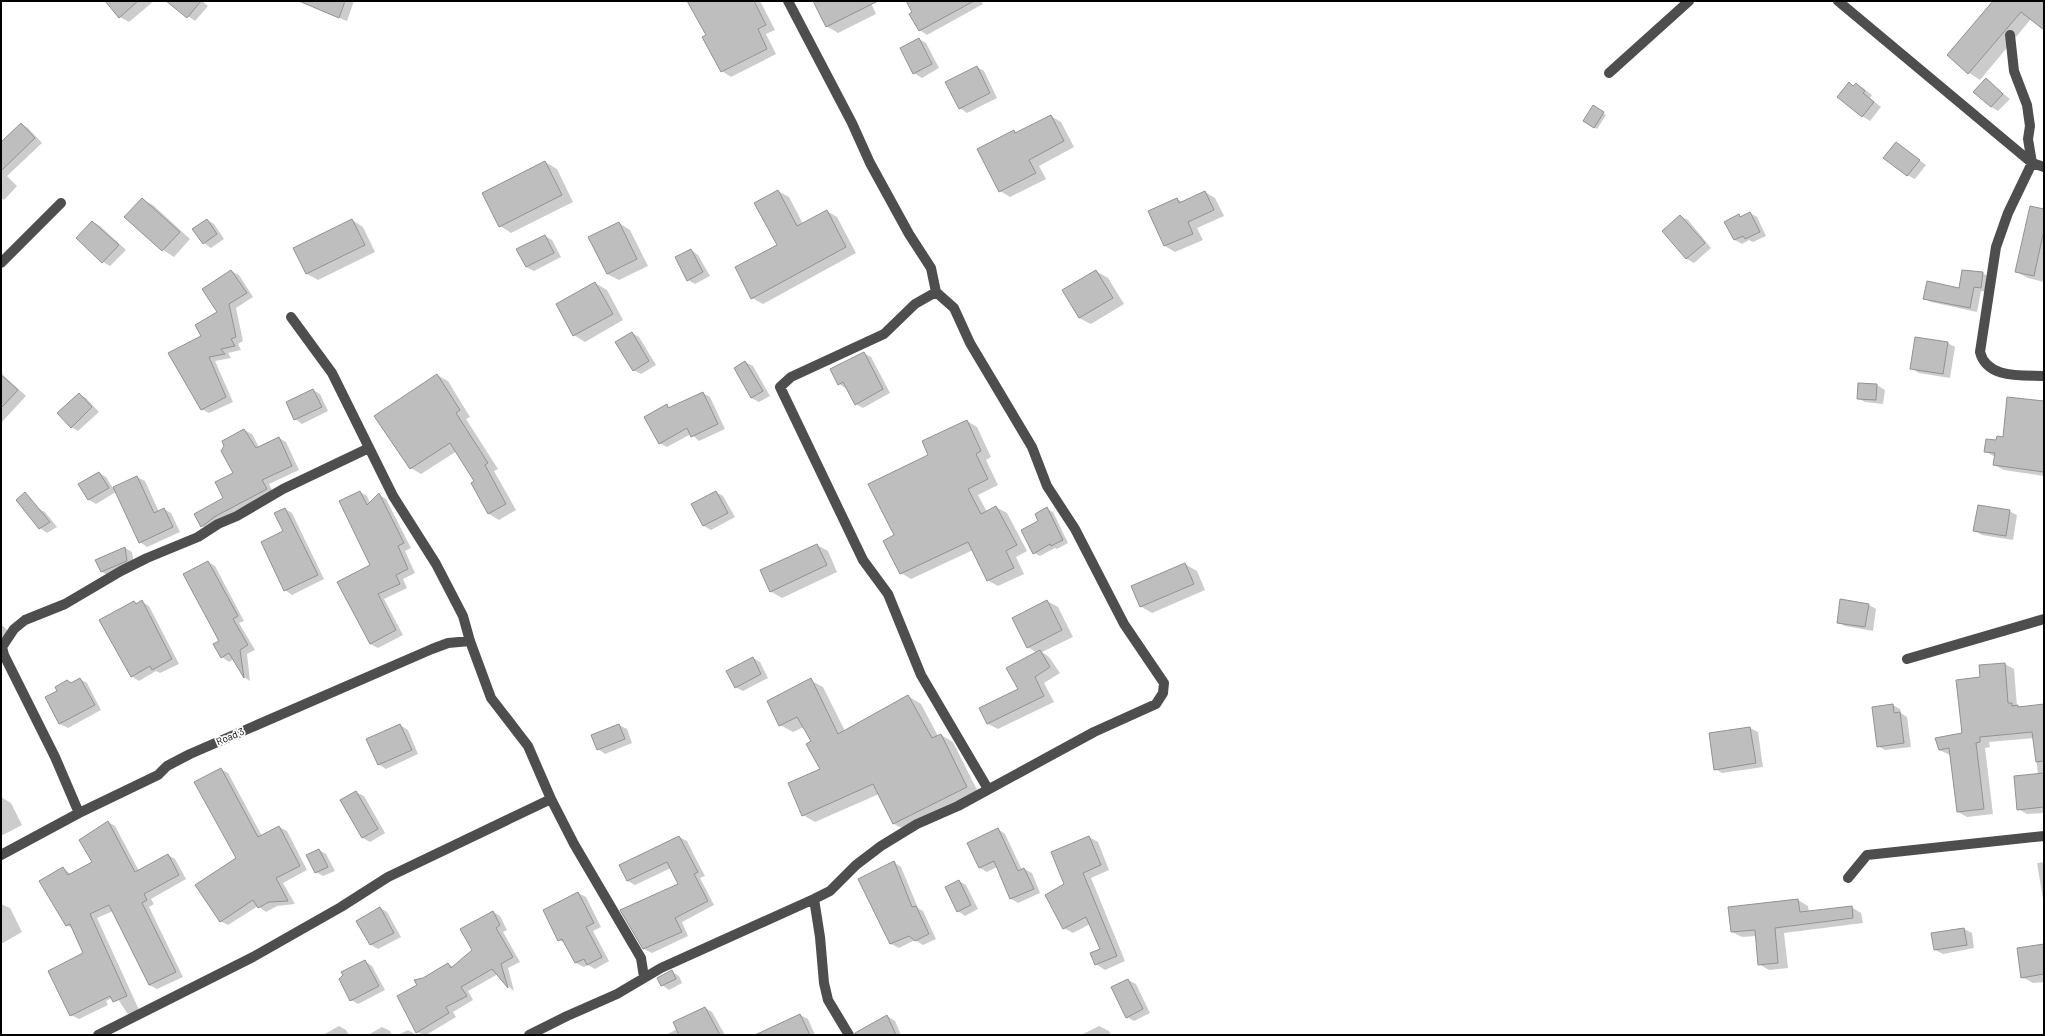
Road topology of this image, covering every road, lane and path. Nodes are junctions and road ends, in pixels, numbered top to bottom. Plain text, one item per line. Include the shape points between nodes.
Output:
1 (788, 1) edge
2 (1688, 1) edge
3 (1838, 1) edge
4 (2010, 35) dead end
5 (1609, 73) dead end
6 (2032, 163) junction
7 (2044, 167) edge
8 (61, 203) dead end
9 (1, 264) edge
10 (936, 292) junction
11 (291, 317) dead end
12 (2044, 376) edge
13 (370, 448) junction
14 (2044, 619) edge
15 (470, 641) junction
16 (1907, 659) dead end
17 (988, 789) junction
18 (551, 799) junction
19 (79, 813) junction
20 (2044, 836) edge
21 (1, 855) edge
22 (1848, 878) dead end
23 (814, 899) junction
24 (641, 958) junction
25 (661, 968) junction
26 (644, 978) junction
27 (98, 1035) edge
28 (529, 1035) edge
29 (849, 1035) edge

1 - 10 street via 852,123 870,163 931,268
2 - 5 street
3 - 6 street
4 - 6 street via 2014,71 2027,105
6 - 7 street
6 - 12 street via 2008,213 1996,247 1980,352 1984,364 1992,370
8 - 9 street
10 - 17 street via 915,304 884,334 792,377 780,387 863,560 888,594 921,675
10 - 17 street via 954,308 970,343 1032,447 1047,486 1075,529 1124,624 1164,683 1163,693 1156,704 1094,732
11 - 13 street via 332,373
13 - 15 street via 394,496 436,564 463,616
13 - 19 street via 283,489 198,537 121,571 65,604 25,620 14,629 2,647 4,655 55,757
14 - 16 street
15 - 18 street via 491,698 528,746
15 - 19 street, Road 3 via 448,642 362,678 190,754 167,766 158,776
17 - 23 street via 917,824 881,846 856,865 830,891
18 - 24 street via 574,844
18 - 27 street via 388,877 253,957
19 - 21 street, Road 3
20 - 22 street via 1868,855
23 - 25 street
23 - 29 street via 828,1000
24 - 25 street
24 - 26 street
25 - 26 street
26 - 28 street via 618,994

